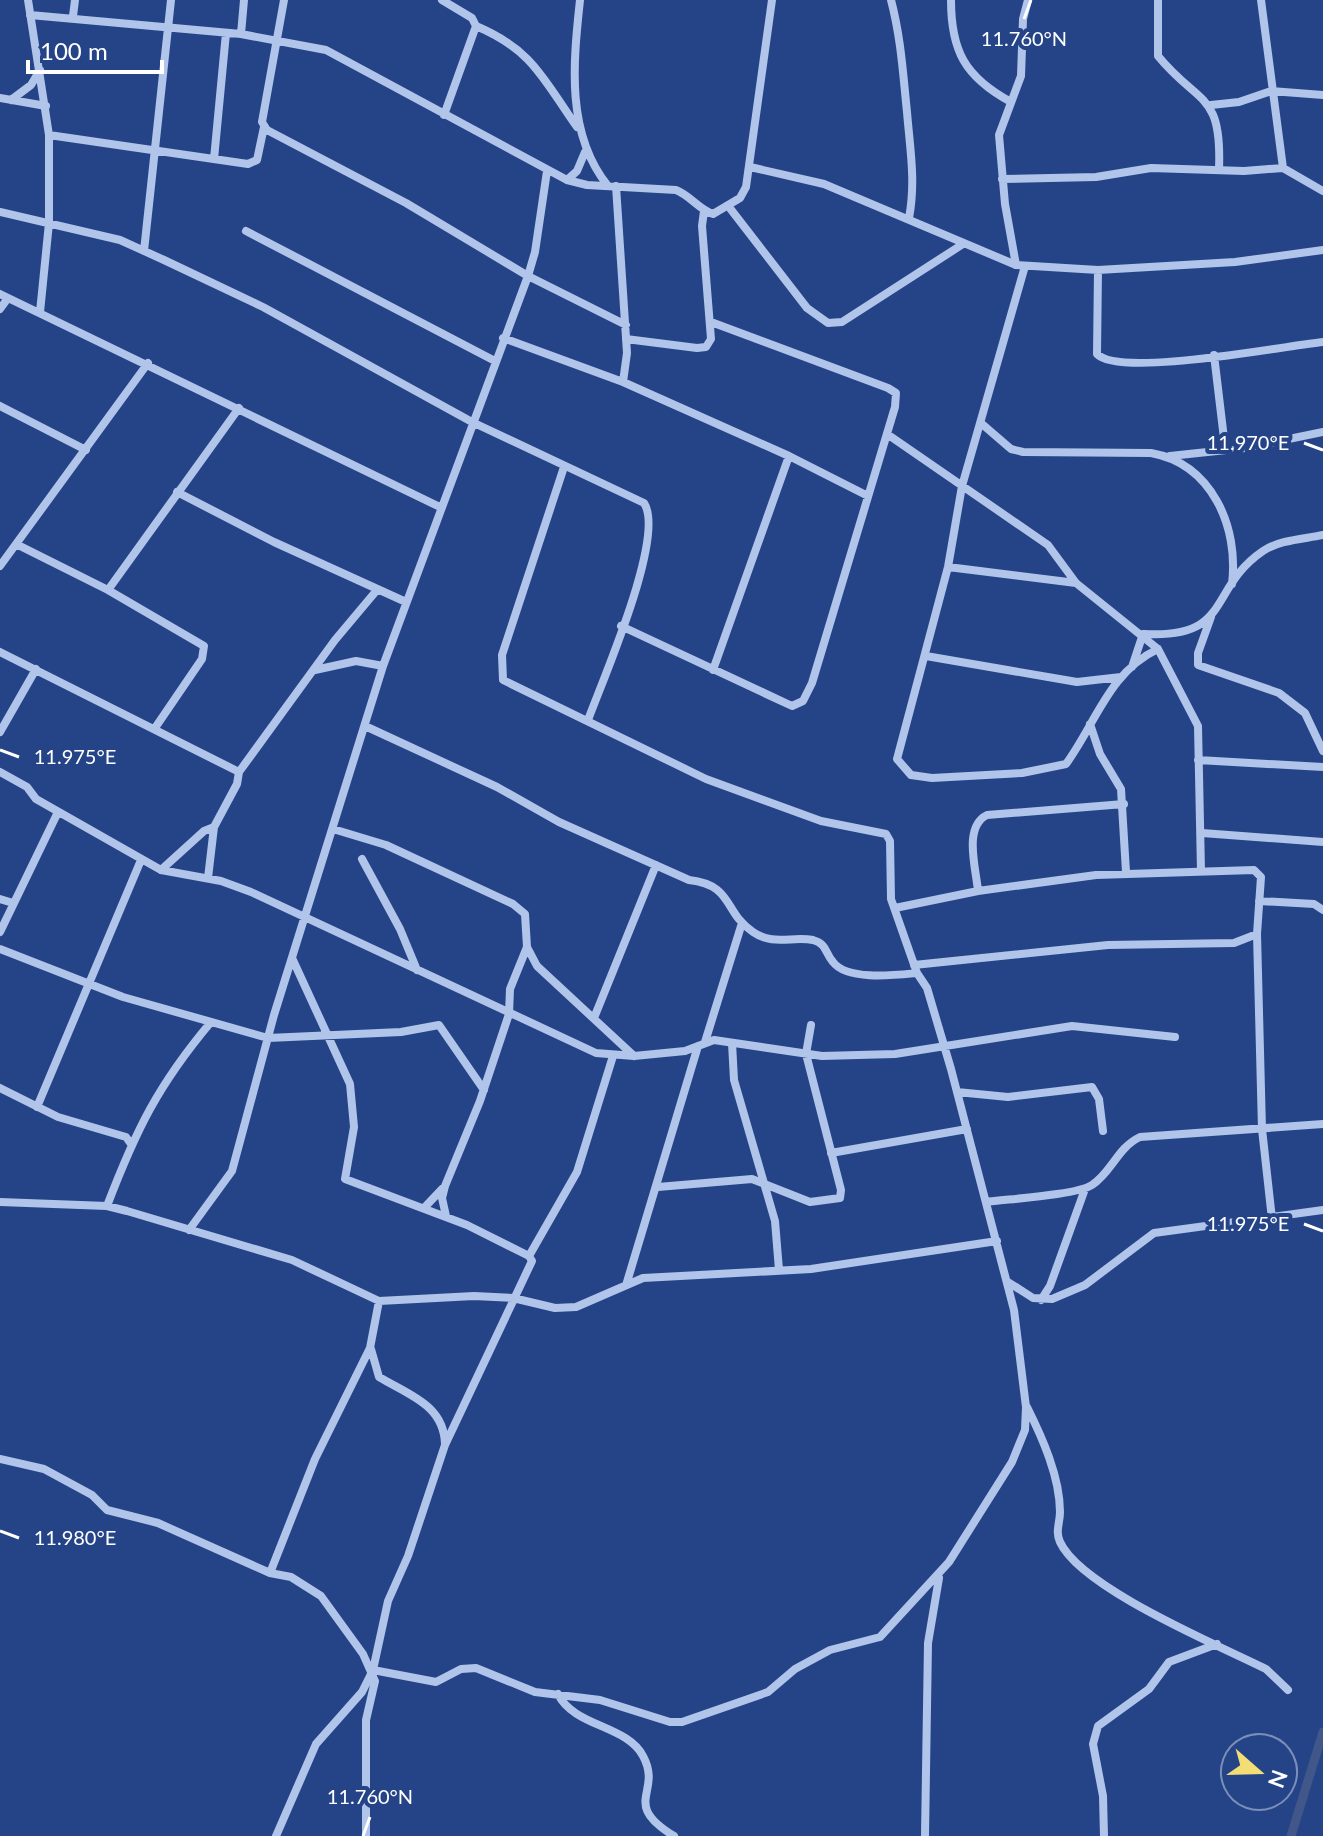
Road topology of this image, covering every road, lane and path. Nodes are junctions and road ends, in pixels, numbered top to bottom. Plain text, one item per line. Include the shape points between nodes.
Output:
1 (28, 0) edge
2 (75, 0) edge
3 (171, 0) edge
4 (244, 0) edge
5 (284, 0) edge
6 (442, 0) edge
7 (580, 0) edge
8 (772, 0) edge
9 (891, 0) edge
10 (951, 0) edge
11 (1028, 0) edge
12 (1158, 0) edge
13 (1261, 0) edge
14 (30, 15) junction
15 (73, 16) junction
16 (476, 26) junction
17 (168, 27) junction
18 (226, 33) junction
19 (241, 34) junction
20 (275, 39) junction
21 (40, 68) junction
22 (1271, 91) junction
23 (1323, 95) edge
24 (0, 98) edge
25 (10, 100) junction
26 (1011, 102) junction
27 (1211, 105) junction
28 (46, 106) junction
29 (444, 115) junction
30 (264, 127) junction
31 (578, 128) junction
32 (49, 135) junction
33 (157, 149) junction
34 (585, 152) junction
35 (214, 159) junction
36 (750, 167) junction
37 (1283, 168) junction
38 (1219, 169) junction
39 (547, 171) junction
40 (1002, 179) junction
41 (567, 180) junction
42 (612, 186) junction
43 (1323, 191) edge
44 (729, 207) junction
45 (0, 212) edge
46 (708, 213) junction
47 (909, 218) junction
48 (49, 223) junction
49 (246, 231) dead end
50 (963, 244) junction
51 (1322, 249) edge
52 (144, 251) junction
53 (1021, 266) junction
54 (1098, 270) junction
55 (528, 276) junction
56 (4, 296) edge
57 (0, 309) edge
58 (40, 312) junction
59 (711, 322) junction
60 (626, 325) junction
61 (503, 338) junction
62 (626, 339) junction
63 (1323, 342) edge
64 (1214, 355) junction
65 (495, 361) junction
66 (148, 363) junction
67 (623, 382) junction
68 (0, 406) edge
69 (239, 408) junction
70 (472, 422) junction
71 (982, 424) junction
72 (1323, 432) edge
73 (887, 434) junction
74 (1225, 447) junction
75 (86, 450) junction
76 (789, 456) junction
77 (1169, 456) junction
78 (564, 467) junction
79 (962, 486) junction
80 (177, 492) junction
81 (868, 496) junction
82 (440, 507) junction
83 (1323, 535) edge
84 (16, 544) junction
85 (0, 566) edge
86 (948, 567) junction
87 (1076, 583) junction
88 (1232, 584) junction
89 (108, 590) junction
90 (377, 590) junction
91 (406, 602) junction
92 (1212, 613) junction
93 (621, 626) junction
94 (1143, 634) junction
95 (1158, 649) junction
96 (0, 652) edge
97 (926, 656) junction
98 (383, 666) junction
99 (1131, 667) junction
100 (36, 669) junction
101 (314, 670) junction
102 (713, 670) junction
103 (1121, 677) junction
104 (588, 720) junction
105 (1090, 724) junction
106 (365, 726) junction
107 (155, 728) junction
108 (0, 732) edge
109 (1323, 751) edge
110 (1198, 760) junction
111 (1323, 767) edge
112 (0, 772) edge
113 (239, 772) junction
114 (1124, 804) junction
115 (58, 812) junction
116 (214, 827) junction
117 (333, 829) junction
118 (1202, 833) junction
119 (1323, 842) edge
120 (362, 859) dead end
121 (141, 860) junction
122 (656, 865) junction
123 (161, 870) junction
124 (1201, 871) junction
125 (1126, 872) junction
126 (208, 878) junction
127 (978, 891) junction
128 (0, 899) edge
129 (1259, 901) junction
130 (13, 903) junction
131 (895, 908) junction
132 (1323, 910) edge
133 (305, 920) junction
134 (742, 923) junction
135 (0, 932) edge
136 (1257, 934) junction
137 (527, 947) junction
138 (0, 949) edge
139 (292, 958) junction
140 (916, 969) junction
141 (417, 971) junction
142 (89, 983) junction
143 (509, 1014) junction
144 (594, 1018) junction
145 (211, 1022) junction
146 (811, 1025) dead end
147 (326, 1033) junction
148 (1175, 1037) dead end
149 (268, 1038) junction
150 (732, 1043) junction
151 (702, 1044) junction
152 (943, 1047) junction
153 (806, 1054) junction
154 (613, 1056) junction
155 (634, 1056) junction
156 (0, 1088) edge
157 (484, 1090) junction
158 (957, 1092) junction
159 (37, 1107) junction
160 (1323, 1124) edge
161 (967, 1129) junction
162 (1262, 1129) junction
163 (1103, 1131) dead end
164 (131, 1144) junction
165 (831, 1153) junction
166 (766, 1185) junction
167 (445, 1186) junction
168 (658, 1187) junction
169 (1085, 1189) junction
170 (0, 1202) edge
171 (986, 1202) junction
172 (107, 1206) junction
173 (424, 1208) junction
174 (1323, 1210) edge
175 (446, 1216) junction
176 (1272, 1219) junction
177 (189, 1230) junction
178 (997, 1241) junction
179 (529, 1256) junction
180 (779, 1270) junction
181 (1007, 1281) junction
182 (627, 1282) junction
183 (513, 1298) junction
184 (1041, 1300) junction
185 (379, 1301) junction
186 (370, 1348) junction
187 (1026, 1407) junction
188 (445, 1445) junction
189 (0, 1459) edge
190 (270, 1573) junction
191 (940, 1574) junction
192 (1217, 1644) junction
193 (373, 1670) junction
194 (1288, 1690) dead end
195 (558, 1694) junction
196 (276, 1836) edge
197 (366, 1836) edge
198 (674, 1836) edge
199 (925, 1836) edge
200 (1104, 1836) edge

1 - 14 street
2 - 15 street
3 - 17 street
4 - 19 street
5 - 20 street
6 - 16 street
7 - 31 street
8 - 36 street
9 - 47 street via 905,65 914,154
10 - 26 street via 950,30 961,58 975,78
11 - 26 street via 1021,76
12 - 27 street via 1158,56
13 - 22 street
14 - 15 street
14 - 21 street
15 - 17 street
16 - 29 street
16 - 31 street via 525,53
17 - 18 street
17 - 33 street
18 - 19 street
18 - 35 street
19 - 20 street
20 - 29 street via 326,50
20 - 30 street
21 - 25 street via 31,85
21 - 28 street
22 - 23 street
22 - 27 street
22 - 37 street
24 - 25 street
25 - 28 street
26 - 40 street via 999,135
27 - 38 street via 1218,125
28 - 32 street
29 - 39 street
30 - 35 street via 255,163
30 - 55 street
31 - 34 street
32 - 33 street
32 - 48 street
33 - 35 street
33 - 52 street
34 - 41 street
34 - 42 street
36 - 44 street via 746,187
36 - 47 street via 824,184
37 - 38 street
37 - 43 street
38 - 40 street via 1151,168 1096,177
39 - 41 street
39 - 55 street
40 - 53 street
41 - 42 street
42 - 46 street via 676,190 690,195
42 - 60 street
44 - 46 street
44 - 50 street via 807,308 828,323 842,322
45 - 48 street
46 - 59 street via 702,226
47 - 50 street
48 - 52 street
48 - 58 street
49 - 65 street
50 - 53 street
51 - 54 street via 1235,262
52 - 70 street via 263,307
53 - 54 street
53 - 71 street
54 - 64 street via 1097,354 1103,360 1155,364
55 - 60 street
55 - 61 street
56 - 57 street
56 - 58 street
58 - 66 street
59 - 62 street via 706,347
59 - 73 street via 896,393
60 - 62 street
61 - 65 street
61 - 67 street
62 - 67 street
63 - 64 street
64 - 74 street
65 - 70 street
66 - 69 street
66 - 75 street
67 - 76 street
68 - 75 street
69 - 80 street
69 - 82 street
70 - 78 street
70 - 82 street
71 - 77 street via 1011,449 1023,452
71 - 79 street
72 - 74 street via 1245,448
73 - 79 street
73 - 81 street
74 - 77 street
75 - 84 street
76 - 81 street
76 - 102 street
77 - 88 street via 1194,470 1216,498 1235,562
78 - 93 street via 630,495 650,512 645,561
78 - 104 street via 500,669 503,680
79 - 86 street
79 - 87 street via 1048,545
80 - 89 street
80 - 90 street
81 - 102 street via 803,701 792,706
82 - 91 street
83 - 88 street via 1271,546
84 - 85 street
84 - 89 street
86 - 87 street
86 - 97 street
87 - 94 street
88 - 92 street
89 - 107 street via 204,646 202,659
90 - 91 street
90 - 101 street
91 - 98 street
92 - 94 street via 1185,634
92 - 109 street via 1198,665 1279,693 1305,713
93 - 102 street
93 - 104 street
94 - 95 street
94 - 99 street
95 - 99 street
95 - 110 street via 1198,726
96 - 100 street
97 - 103 street via 1077,682
97 - 105 street via 897,759 911,775 1022,773 1066,764
98 - 101 street via 356,661
98 - 106 street
99 - 103 street
100 - 107 street
100 - 108 street
101 - 113 street
103 - 105 street
104 - 131 street via 706,779 821,821 886,834
105 - 114 street
106 - 117 street
106 - 122 street
107 - 113 street
110 - 111 street
110 - 118 street
112 - 115 street
113 - 116 street
114 - 125 street
114 - 127 street via 977,820 973,830
115 - 121 street
115 - 130 street
116 - 123 street
116 - 126 street
117 - 133 street
117 - 137 street via 386,845 513,904 525,914
118 - 119 street
118 - 124 street
120 - 141 street
121 - 123 street
121 - 142 street
122 - 134 street via 712,884 734,906
122 - 144 street
123 - 126 street
124 - 125 street
124 - 129 street via 1259,872
125 - 127 street
126 - 133 street via 251,892
127 - 131 street
128 - 130 street
129 - 132 street via 1314,904
129 - 136 street
130 - 135 street
131 - 140 street
133 - 139 street
133 - 141 street
134 - 140 street via 756,935 778,942 817,941 843,970 878,976
134 - 151 street
136 - 140 street via 1234,943 1108,945
136 - 162 street
137 - 143 street via 510,989
137 - 144 street via 559,990
138 - 142 street
139 - 147 street
139 - 149 street
140 - 152 street via 927,988
141 - 143 street
142 - 145 street
142 - 159 street
143 - 154 street
143 - 157 street
144 - 155 street
145 - 149 street
145 - 164 street via 160,1087
146 - 153 street
147 - 149 street
147 - 157 street via 401,1032 439,1025
147 - 173 street via 350,1084 354,1111 345,1179
148 - 152 street via 1072,1026
149 - 177 street via 232,1171
150 - 151 street
150 - 153 street
150 - 166 street via 734,1080
151 - 155 street
151 - 168 street
152 - 153 street via 895,1054
152 - 158 street
153 - 165 street
154 - 155 street
154 - 179 street via 577,1172
156 - 159 street
157 - 167 street
158 - 161 street
158 - 163 street via 1008,1097 1092,1087
159 - 164 street via 126,1137
160 - 162 street
161 - 165 street
161 - 171 street
162 - 169 street via 1140,1137 1121,1149
162 - 176 street
164 - 172 street
165 - 166 street via 840,1198 810,1202
166 - 168 street via 752,1179
166 - 180 street
167 - 173 street
167 - 175 street
168 - 182 street
169 - 171 street
169 - 184 street
170 - 172 street
171 - 178 street
172 - 177 street
173 - 175 street
174 - 176 street
175 - 179 street
176 - 184 street via 1154,1233 1085,1285
177 - 185 street via 292,1260
178 - 180 street
178 - 181 street
179 - 183 street via 532,1261
180 - 182 street
181 - 184 street
181 - 187 street
182 - 183 street via 576,1307
183 - 185 street
183 - 188 street
185 - 186 street
186 - 188 street via 379,1377 434,1411 445,1429
186 - 190 street via 315,1459
187 - 191 street via 1025,1430 1012,1462
187 - 192 street via 1046,1453 1060,1512 1057,1532 1067,1553 1100,1582
188 - 193 street via 388,1601
189 - 190 street via 44,1469 92,1495 107,1510 158,1523
190 - 193 street via 291,1577 321,1596
191 - 195 street via 880,1637 830,1650 768,1692 691,1719 670,1722 600,1700
191 - 199 street via 928,1643
192 - 194 street via 1266,1669
192 - 200 street via 1169,1662 1149,1689 1098,1726 1093,1744
193 - 195 street via 436,1682 461,1669 476,1668 521,1688
193 - 196 street via 362,1692 316,1744
193 - 197 street via 366,1720
195 - 198 street via 565,1708 640,1751 646,1765 646,1812

